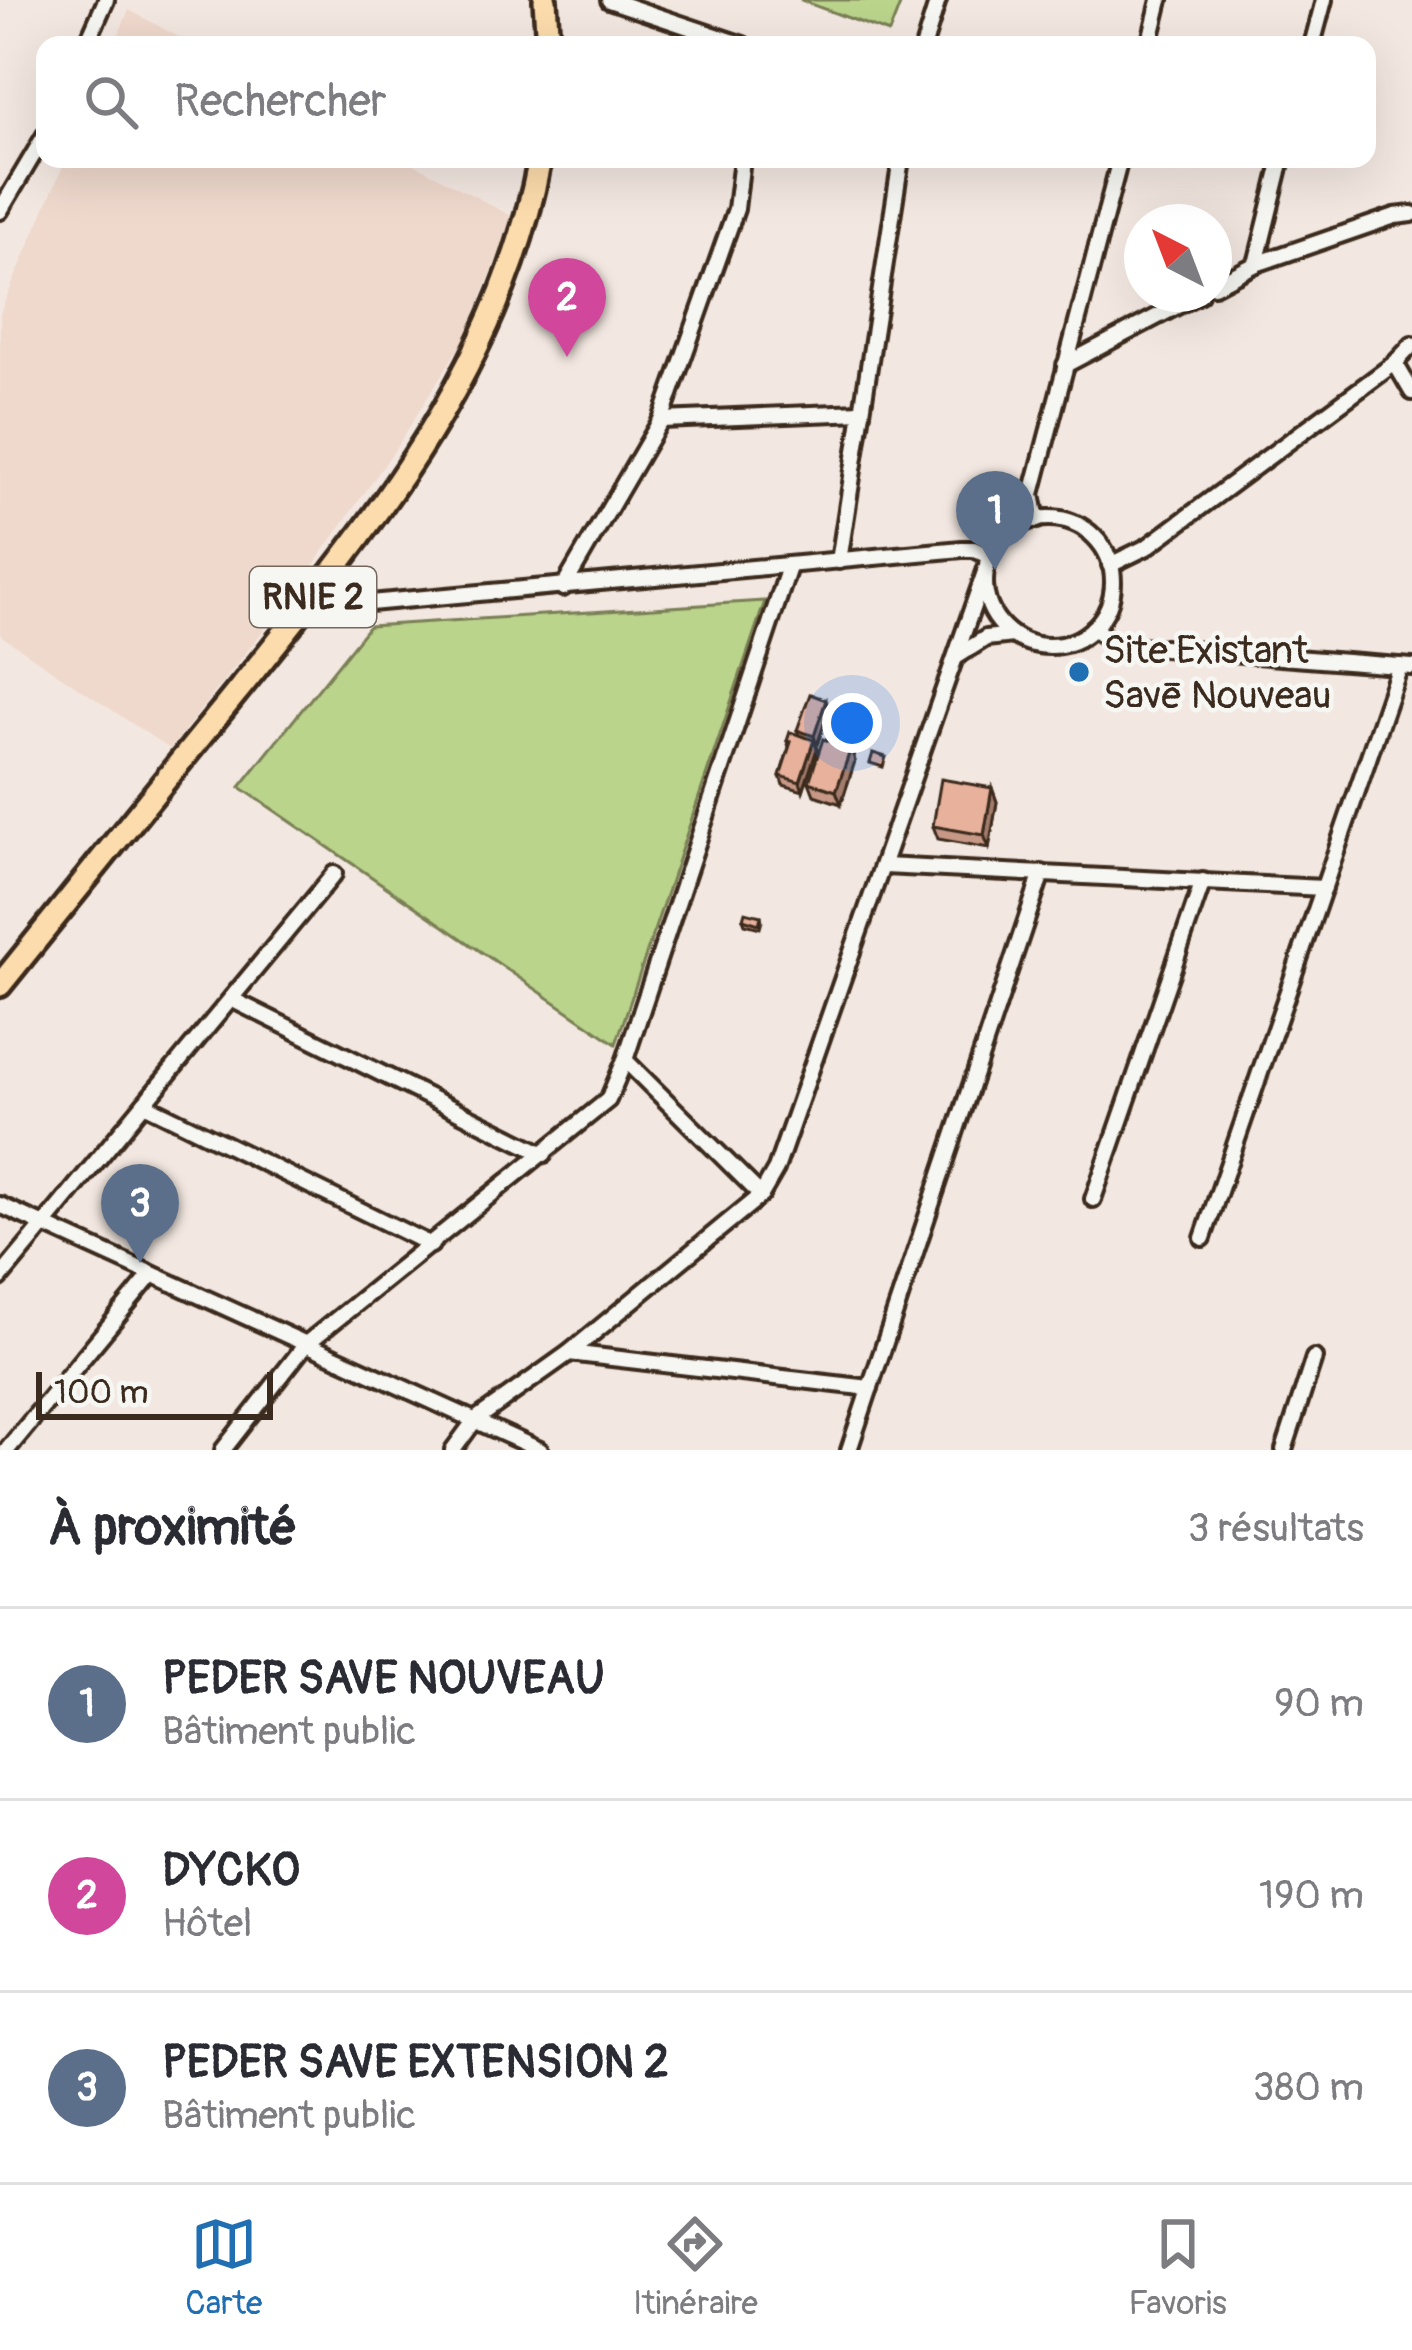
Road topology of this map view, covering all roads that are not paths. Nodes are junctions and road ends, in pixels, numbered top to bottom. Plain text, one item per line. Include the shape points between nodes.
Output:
1 (106, 0) edge
2 (545, 0) edge
3 (609, 0) edge
4 (938, 0) edge
5 (1160, 0) edge
6 (1324, 0) edge
7 (90, 36) edge
8 (547, 36) edge
9 (714, 36) edge
10 (926, 36) edge
11 (1151, 36) edge
12 (1314, 36) edge
13 (36, 150) edge
14 (538, 168) edge
15 (741, 168) edge
16 (900, 168) edge
17 (1118, 168) edge
18 (1280, 168) edge
19 (0, 211) edge
20 (1412, 214) edge
21 (1256, 264) junction
22 (1232, 277) edge
23 (1166, 312) edge
24 (1412, 346) edge
25 (1395, 363) junction
26 (1065, 365) junction
27 (1412, 392) edge
28 (862, 412) junction
29 (661, 420) junction
30 (1037, 520) junction
31 (839, 561) junction
32 (988, 563) junction
33 (1110, 565) junction
34 (789, 567) junction
35 (563, 588) junction
36 (318, 591) junction
37 (1094, 628) junction
38 (1012, 635) junction
39 (956, 657) junction
40 (1406, 666) edge
41 (884, 866) junction
42 (1042, 873) junction
43 (334, 874) dead end
44 (1203, 881) junction
45 (1324, 888) junction
46 (0, 985) edge
47 (231, 999) junction
48 (625, 1060) junction
49 (144, 1104) junction
50 (544, 1154) junction
51 (761, 1195) junction
52 (1093, 1199) dead end
53 (0, 1205) edge
54 (45, 1226) junction
55 (1204, 1238) dead end
56 (431, 1245) junction
57 (152, 1274) junction
58 (0, 1277) edge
59 (306, 1344) junction
60 (568, 1353) junction
61 (1314, 1358) dead end
62 (870, 1388) junction
63 (475, 1420) junction
64 (7, 1450) edge
65 (223, 1450) edge
66 (453, 1450) edge
67 (540, 1450) edge
68 (849, 1450) edge
69 (1284, 1450) edge

1 - 7 street
2 - 8 main road
3 - 9 street
4 - 10 street
5 - 11 street
6 - 12 street
13 - 19 street
14 - 36 main road, RNIE 2 via 515,260 469,370
15 - 29 street via 736,209
16 - 28 street
17 - 26 street
18 - 21 street
20 - 21 street
21 - 22 street
23 - 26 street
24 - 25 street
25 - 27 street
25 - 33 street via 1147,547
26 - 30 street via 1032,494
28 - 29 street
28 - 31 street
29 - 35 street
30 - 32 street via 1014,529
30 - 33 street via 1085,530
31 - 32 street via 962,549
31 - 34 street
32 - 38 street via 989,606
32 - 39 street
33 - 37 street via 1112,595
34 - 35 street
34 - 48 street
35 - 36 street via 348,605
36 - 46 main road, RNIE 2
37 - 38 street via 1060,645
37 - 40 street via 1137,647
38 - 39 street via 986,638
39 - 41 street
40 - 45 street
41 - 42 street
41 - 51 street
42 - 44 street
42 - 62 street
43 - 47 street
44 - 45 street
44 - 52 street
45 - 55 street
47 - 49 street
47 - 50 street
48 - 50 street via 608,1100
48 - 51 street
49 - 54 street
49 - 56 street
50 - 56 street
51 - 60 street
53 - 54 street
54 - 57 street
54 - 58 street
56 - 59 street
57 - 59 street
57 - 64 street
59 - 63 street
59 - 65 street
60 - 62 street
60 - 63 street
61 - 69 street
62 - 68 street
63 - 66 street
63 - 67 street

